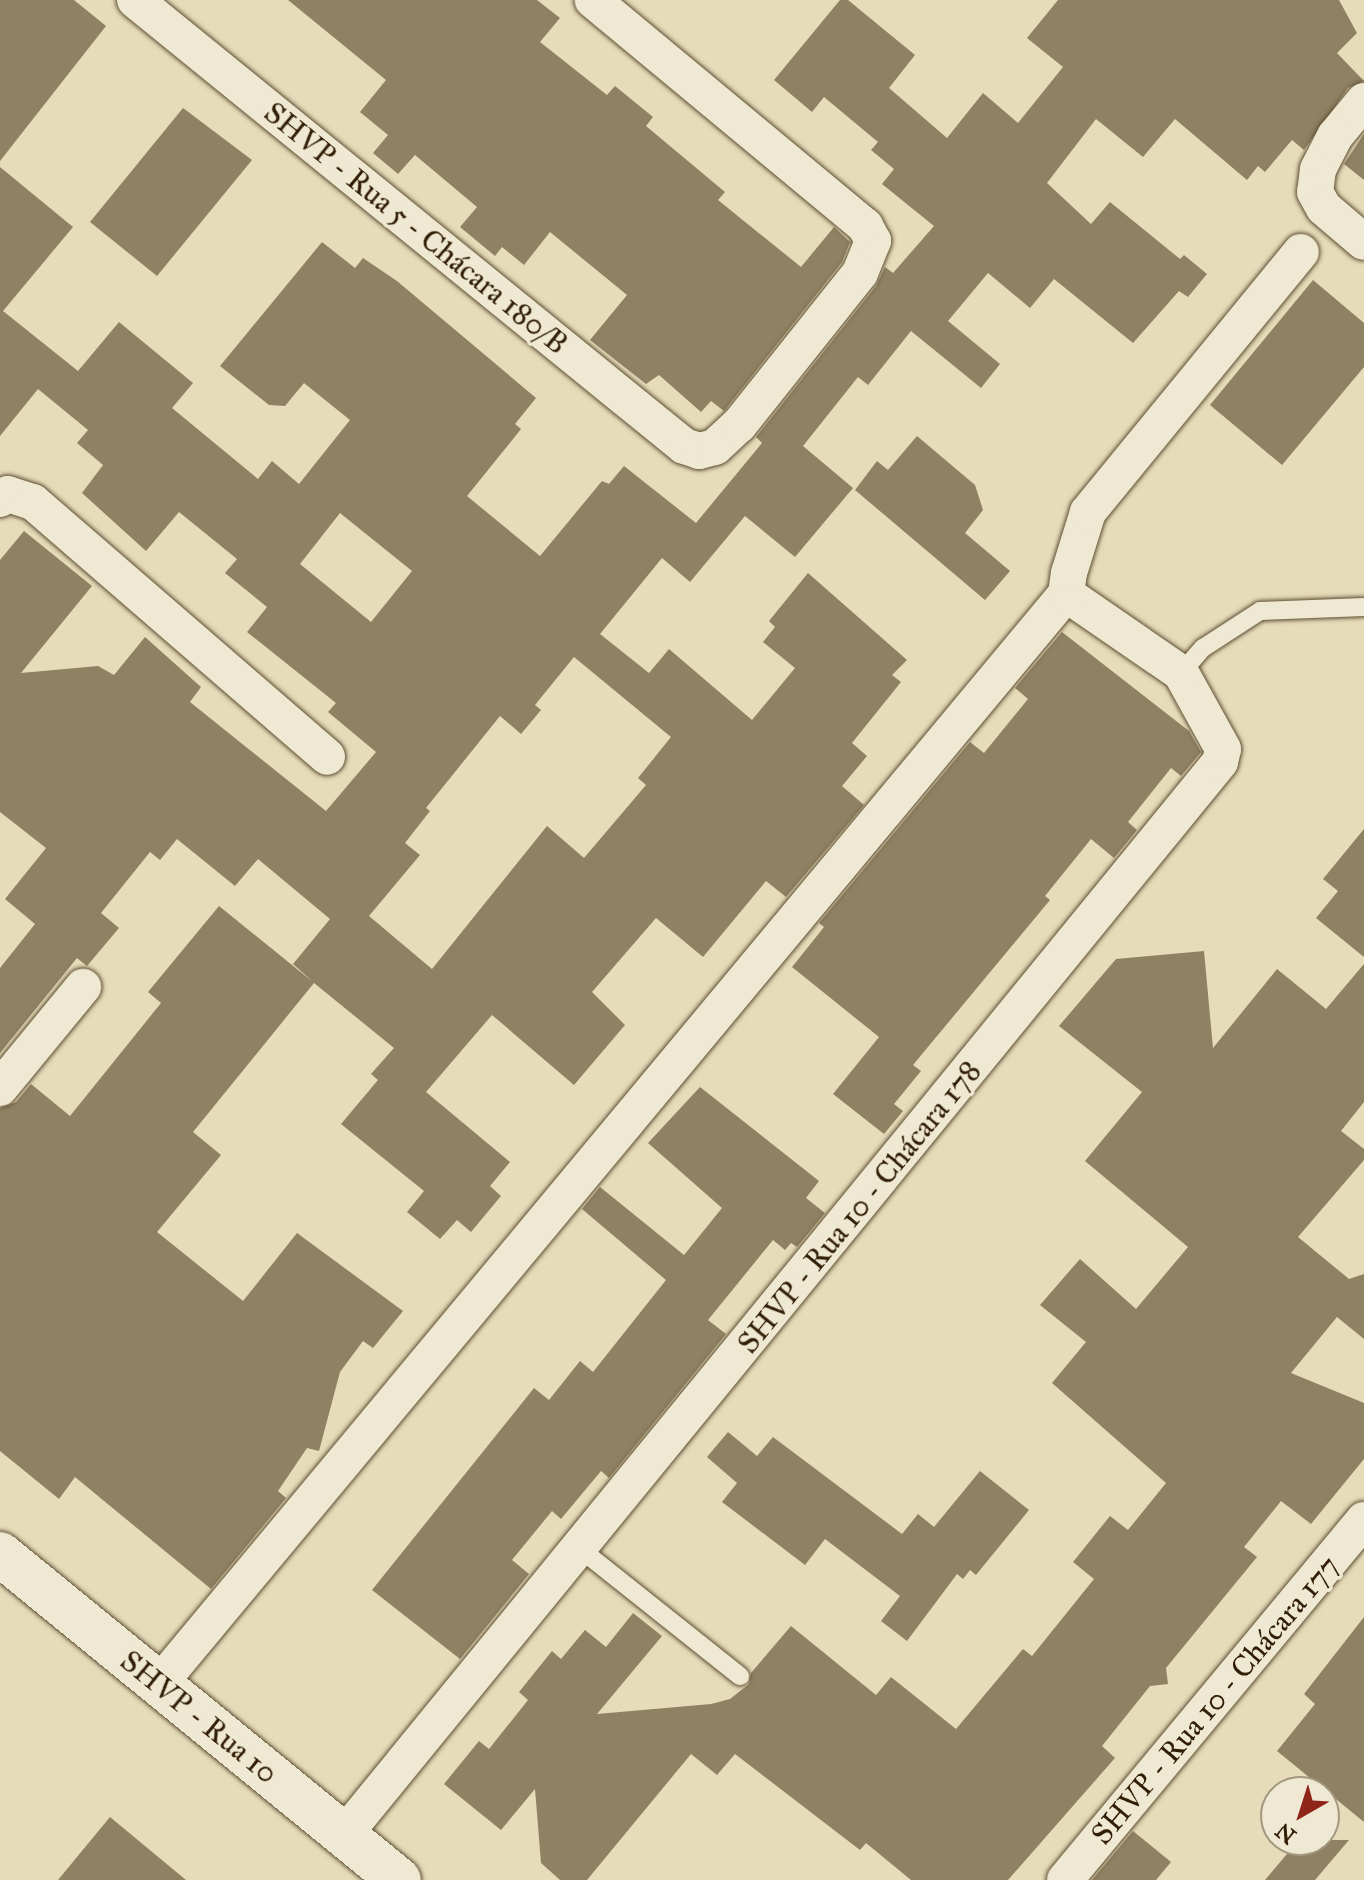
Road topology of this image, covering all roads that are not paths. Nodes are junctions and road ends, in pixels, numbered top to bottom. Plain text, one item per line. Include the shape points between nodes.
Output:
1 (135, 0) edge
2 (593, 0) edge
3 (1364, 101) edge
4 (1364, 242) edge
5 (1301, 252) dead end
6 (0, 499) edge
7 (1066, 594) junction
8 (1364, 607) edge
9 (1181, 673) junction
10 (327, 757) dead end
11 (83, 987) dead end
12 (0, 1088) edge
13 (1364, 1520) edge
14 (579, 1548) junction
15 (0, 1554) edge
16 (740, 1676) dead end
17 (159, 1684) junction
18 (344, 1835) junction
19 (399, 1880) edge
20 (1065, 1880) edge

1 - 2 street, SHVP - Rua 5 - Chácara 180/B via 684,446 699,451 715,447 739,425 860,273 873,241 865,226
3 - 4 street via 1335,136 1318,169 1315,192 1324,208
5 - 7 street via 1088,512
6 - 10 street via 20,495 33,502
7 - 9 street, SHVP - Rua 10 - Chácara 178
7 - 17 street
8 - 9 lane via 1260,611 1203,648
9 - 14 street, SHVP - Rua 10 - Chácara 178 via 1223,749 1205,785
11 - 12 street
13 - 20 street, SHVP - Rua 10 - Chácara 177
14 - 16 lane
14 - 18 street, SHVP - Rua 10 - Chácara 178
15 - 17 street, SHVP - Rua 10
17 - 18 street, SHVP - Rua 10
18 - 19 street, SHVP - Rua 10

